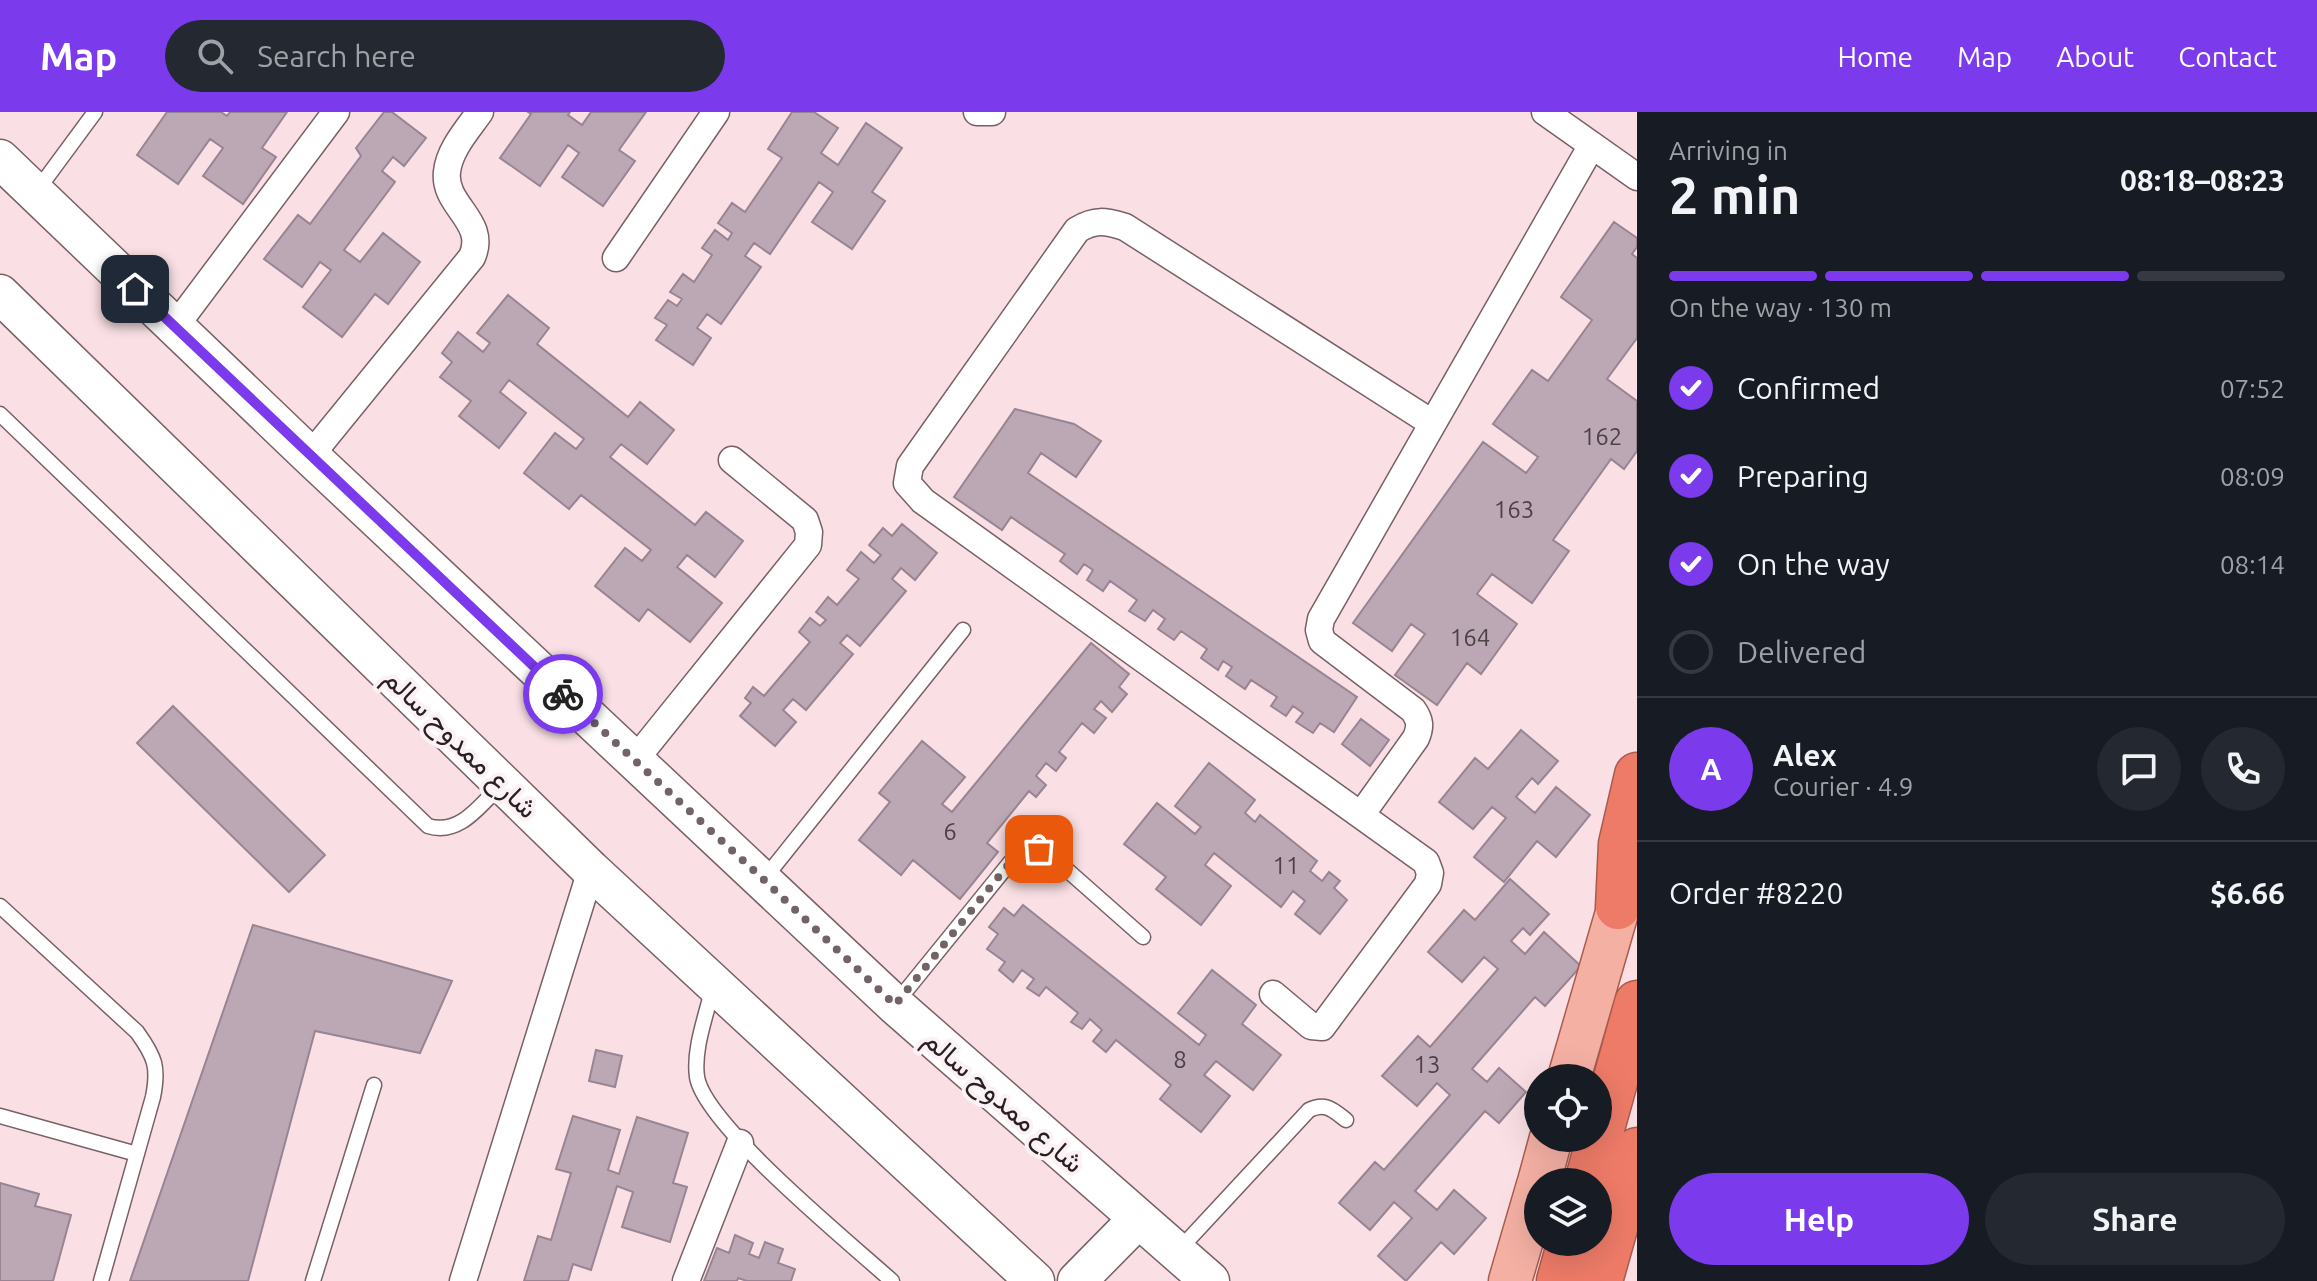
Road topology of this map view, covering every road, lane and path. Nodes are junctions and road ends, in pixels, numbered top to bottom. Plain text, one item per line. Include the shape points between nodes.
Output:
1 (95, 112) edge
2 (336, 112) edge
3 (480, 112) edge
4 (716, 112) edge
5 (977, 112) edge
6 (992, 112) edge
7 (1545, 112) edge
8 (1592, 145) junction
9 (0, 159) edge
10 (1637, 177) edge
11 (36, 193) junction
12 (616, 258) dead end
13 (0, 294) edge
14 (174, 328) junction
15 (0, 414) edge
16 (1432, 423) junction
17 (310, 456) junction
18 (732, 460) dead end
19 (963, 630) dead end
20 (634, 761) junction
21 (1637, 775) edge
22 (502, 784) junction
23 (1361, 815) junction
24 (1637, 843) edge
25 (591, 870) junction
26 (763, 879) junction
27 (1618, 907) junction
28 (1, 911) edge
29 (1143, 937) dead end
30 (714, 982) junction
31 (1273, 994) dead end
32 (1637, 1003) edge
33 (895, 1005) junction
34 (1573, 1064) edge
35 (374, 1085) dead end
36 (0, 1116) edge
37 (1346, 1120) dead end
38 (740, 1143) junction
39 (1637, 1150) edge
40 (137, 1154) junction
41 (1591, 1168) edge
42 (1138, 1219) junction
43 (1524, 1232) edge
44 (1177, 1253) junction
45 (1566, 1256) edge
46 (1002, 1267) edge
47 (101, 1281) edge
48 (313, 1281) edge
49 (463, 1281) edge
50 (686, 1281) edge
51 (892, 1281) edge
52 (1035, 1281) edge
53 (1077, 1281) edge
54 (1210, 1281) edge
55 (1510, 1281) edge
56 (1559, 1281) edge
57 (1600, 1281) edge

1 - 11 lane
2 - 14 street
3 - 17 street via 447,169 451,194 476,235 472,257
4 - 12 street
5 - 6 street
7 - 8 street
8 - 10 street
8 - 16 street
9 - 11 main road, شارع ممدوح سالم
11 - 14 main road, شارع ممدوح سالم
13 - 22 main road, شارع ممدوح سالم
14 - 17 main road, شارع ممدوح سالم
15 - 22 lane via 428,826 457,825
16 - 23 street via 1319,630 1330,649 1419,718 1416,738
16 - 23 street via 1125,227 1104,220 1077,230 910,466 907,483 923,501
17 - 20 main road, شارع ممدوح سالم
18 - 20 street via 805,520 808,545
19 - 26 lane
20 - 26 main road, شارع ممدوح سالم
21 - 27 highway via 1621,844
22 - 25 main road, شارع ممدوح سالم
23 - 31 street via 1426,862 1428,884 1322,1027 1311,1026
24 - 27 main road
25 - 30 main road, شارع ممدوح سالم
25 - 49 street
26 - 33 main road, شارع ممدوح سالم
27 - 34 main road
28 - 40 lane via 137,1032 152,1053 158,1074
29 - 33 lane via 1049,854 1027,849 1017,854
30 - 38 lane via 697,1077 703,1098
30 - 46 main road, شارع ممدوح سالم
32 - 41 highway
33 - 42 main road, شارع ممدوح سالم
35 - 48 lane
36 - 40 lane
37 - 44 lane via 1327,1106 1309,1110
38 - 50 street
38 - 51 lane
39 - 57 highway
40 - 47 lane
42 - 44 main road, شارع ممدوح سالم
42 - 53 main road
43 - 55 main road
44 - 54 main road, شارع ممدوح سالم
45 - 56 highway
46 - 52 main road, شارع ممدوح سالم

